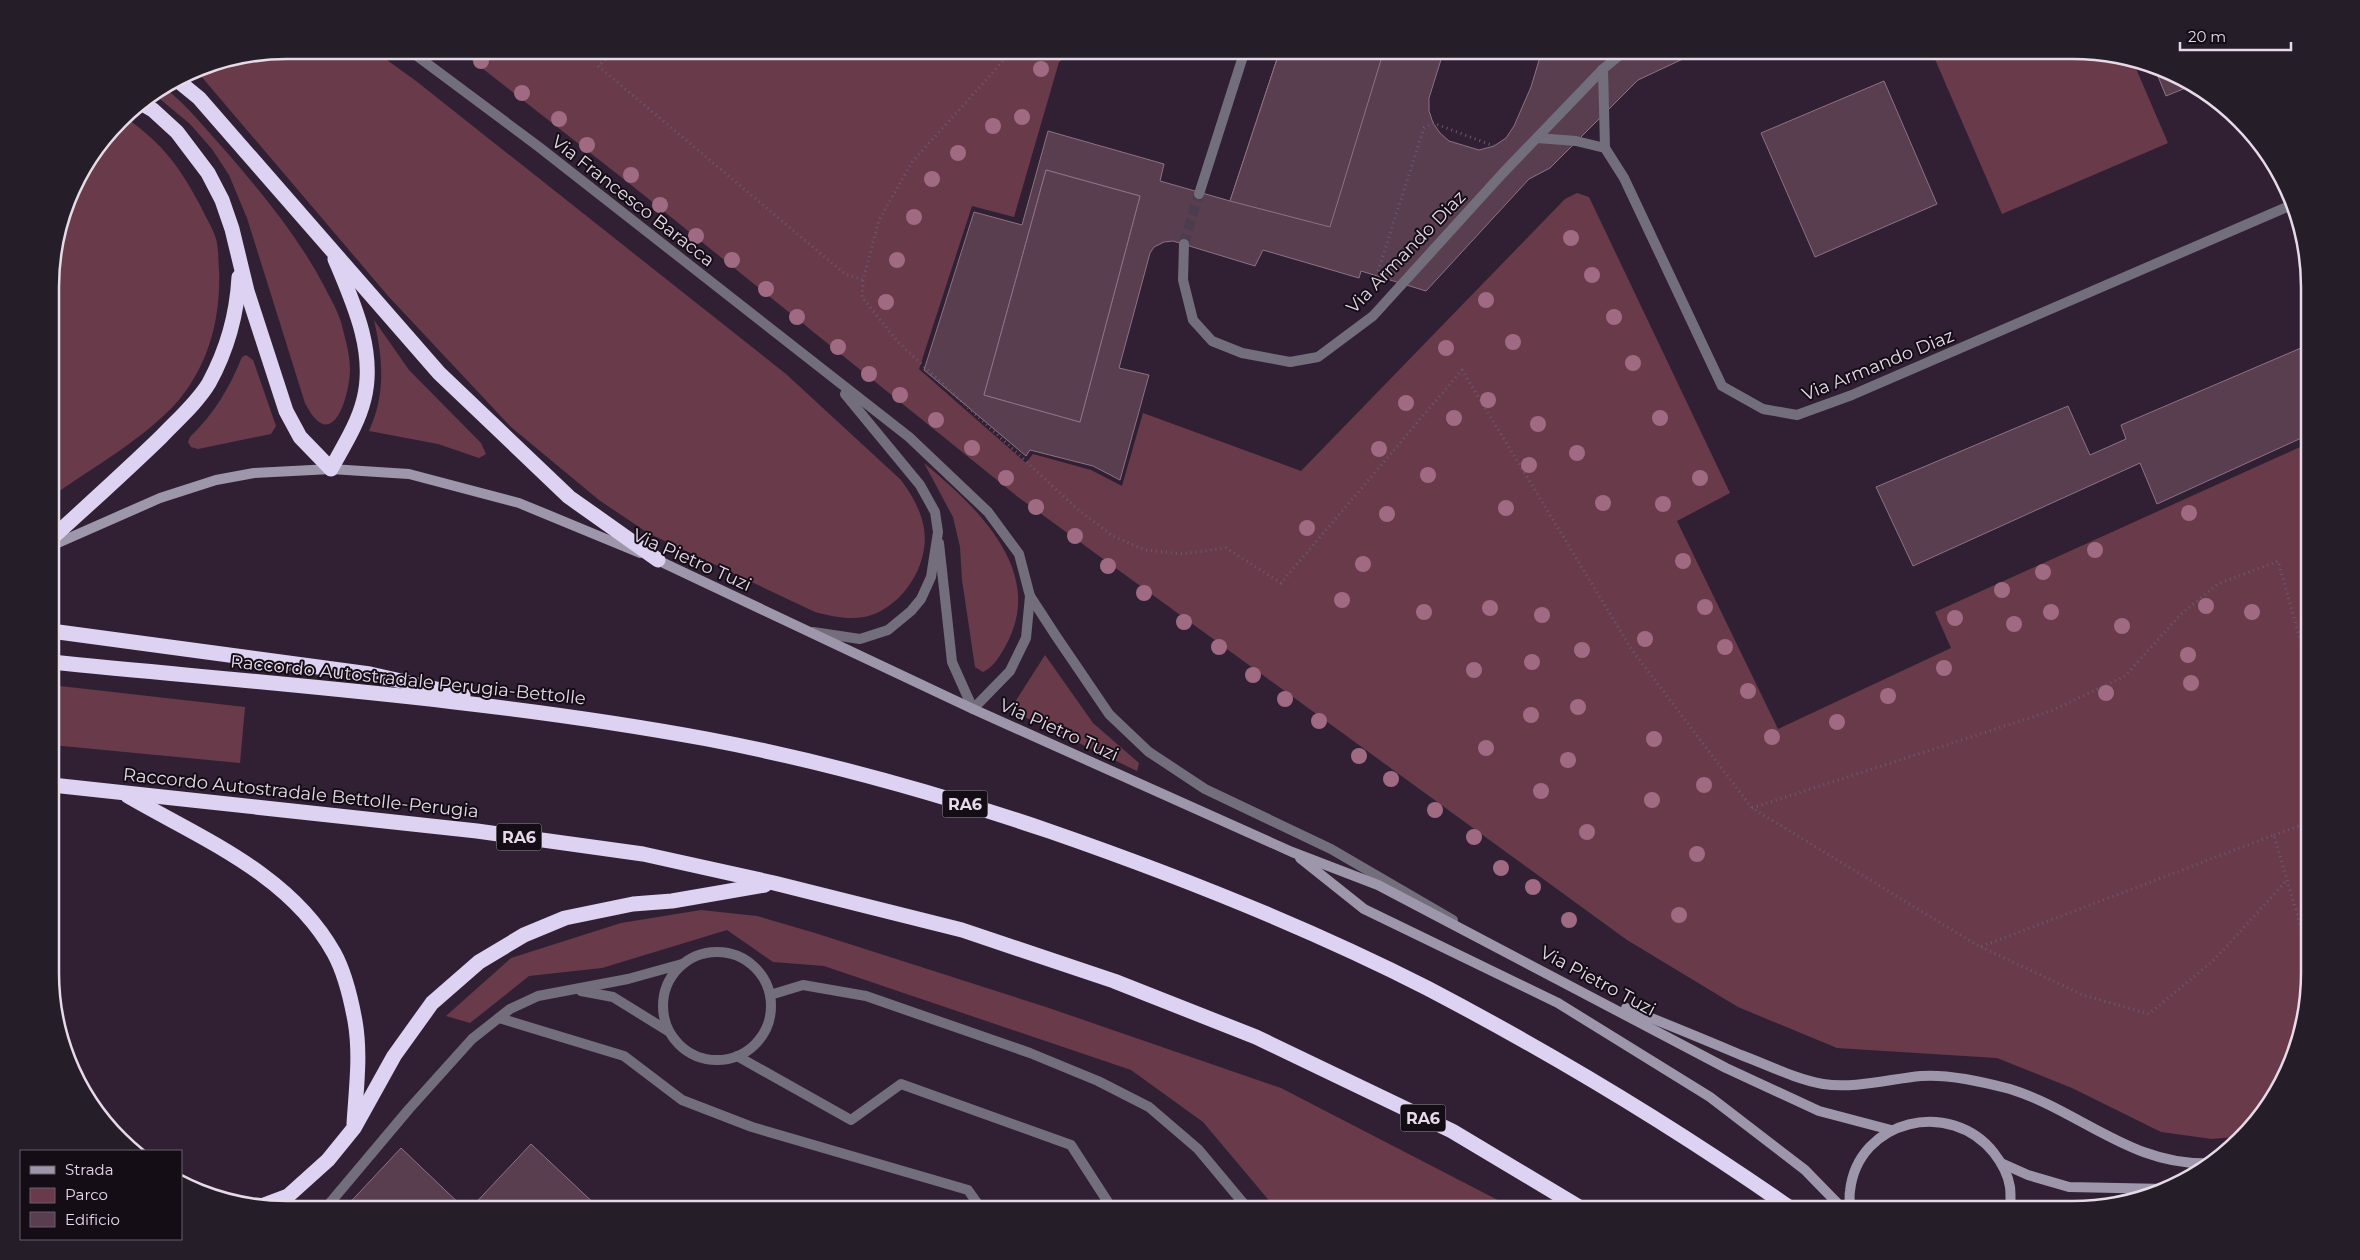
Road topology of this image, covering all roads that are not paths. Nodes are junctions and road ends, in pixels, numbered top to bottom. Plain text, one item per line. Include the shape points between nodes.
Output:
1 (421, 59) edge
2 (1242, 59) edge
3 (1615, 59) edge
4 (1603, 69) junction
5 (182, 84) edge
6 (147, 107) edge
7 (1537, 138) junction
8 (1605, 148) junction
9 (1199, 194) tunnel mouth
10 (2287, 207) edge
11 (1184, 244) tunnel mouth
12 (329, 246) junction
13 (239, 260) junction
14 (833, 380) junction
15 (331, 469) junction
16 (59, 531) edge
17 (938, 532) junction
18 (59, 542) edge
19 (658, 560) junction
20 (1030, 596) junction
21 (59, 632) edge
22 (809, 632) junction
23 (59, 663) edge
24 (973, 709) junction
25 (530, 710) junction
26 (59, 786) edge
27 (124, 793) junction
28 (1292, 852) junction
29 (774, 883) junction
30 (1515, 955) junction
31 (682, 964) junction
32 (1576, 987) junction
33 (575, 990) junction
34 (770, 995) junction
35 (498, 1018) junction
36 (668, 1031) junction
37 (737, 1056) junction
38 (354, 1128) junction
39 (1891, 1130) junction
40 (2002, 1163) junction
41 (2200, 1163) edge
42 (2147, 1189) edge
43 (273, 1201) edge
44 (332, 1201) edge
45 (976, 1201) edge
46 (1107, 1201) edge
47 (1241, 1201) edge
48 (1569, 1201) edge
49 (1779, 1201) edge
50 (1835, 1201) edge
51 (1850, 1201) edge
52 (2010, 1201) edge

1 - 14 street, Via Francesco Baracca via 539,147
2 - 9 street
3 - 4 street, Via Armando Diaz
4 - 7 street, Via Armando Diaz
4 - 8 street
5 - 12 highway via 199,98
6 - 13 highway via 177,132 208,173 222,200
7 - 8 street via 1576,141
7 - 11 street, Via Armando Diaz via 1373,316 1318,357 1290,362 1242,353 1212,341 1193,320 1183,280
8 - 10 street, Via Armando Diaz via 1624,178 1722,386 1763,409 1797,415 1852,395
12 - 15 highway via 363,334 367,372 364,399 351,433
12 - 19 highway via 439,373 570,497
13 - 15 highway via 286,411 300,437
13 - 16 highway via 234,318 226,347 208,384 156,442
14 - 17 street via 920,485 935,512
14 - 20 street via 908,437 988,512 1018,554
15 - 18 main road, Via Pietro Tuzi via 254,473 216,480 160,498
15 - 19 main road, Via Pietro Tuzi via 409,474 519,503
17 - 22 street via 931,577 921,599 888,630 860,639
17 - 24 street via 952,662
19 - 22 main road, Via Pietro Tuzi
20 - 24 street via 1026,638 1010,671
20 - 30 street via 1109,714 1148,752 1204,789 1331,849
21 - 25 highway via 370,674
22 - 24 main road, Via Pietro Tuzi
23 - 25 highway, Raccordo Autostradale Perugia-Bettolle / RA6
24 - 28 main road, Via Pietro Tuzi
25 - 49 highway, Raccordo Autostradale Perugia-Bettolle / RA6 via 710,740 858,772 1116,854 1218,894 1425,987 1652,1117
26 - 27 highway, Raccordo Autostradale Bettolle-Perugia / RA6
27 - 29 highway, Raccordo Autostradale Bettolle-Perugia / RA6 via 477,830 642,854
27 - 38 highway via 248,864 288,896 315,925 334,953 346,982 355,1023
28 - 30 main road, Via Pietro Tuzi via 1378,885
28 - 50 main road, Via Pietro Tuzi via 1364,909 1558,1003 1710,1097 1805,1170
29 - 38 highway via 672,901 633,904 565,918 524,935 479,962 432,1004 394,1056
29 - 48 highway, Raccordo Autostradale Bettolle-Perugia / RA6 via 962,930 1114,981 1256,1037 1452,1132
30 - 32 main road, Via Pietro Tuzi
31 - 33 street
31 - 34 street via 698,955 716,951 734,954 751,964 763,977
31 - 36 street via 670,978 663,996 662,1014
32 - 39 main road, Via Pietro Tuzi via 1726,1068 1819,1111
32 - 41 main road via 1784,1072 1824,1084 1876,1083 1922,1076 1970,1080 2011,1090 2058,1110 2120,1144 2158,1158
33 - 35 street via 538,996
33 - 36 street via 613,997
34 - 37 street via 771,1012 766,1029 756,1043
34 - 47 street via 803,985 866,996 1030,1053 1098,1081 1149,1107 1198,1149
35 - 44 street via 472,1039
35 - 45 street via 624,1056 682,1100 752,1127 968,1190
36 - 37 street via 678,1045 709,1060
37 - 46 street via 851,1120 900,1084 1071,1145
38 - 43 highway via 328,1160 288,1196
39 - 40 main road via 1915,1122 1940,1121 1965,1128 1986,1142
39 - 51 main road via 1871,1145 1857,1166
40 - 42 main road via 2028,1175 2069,1187
40 - 52 main road via 2010,1186

